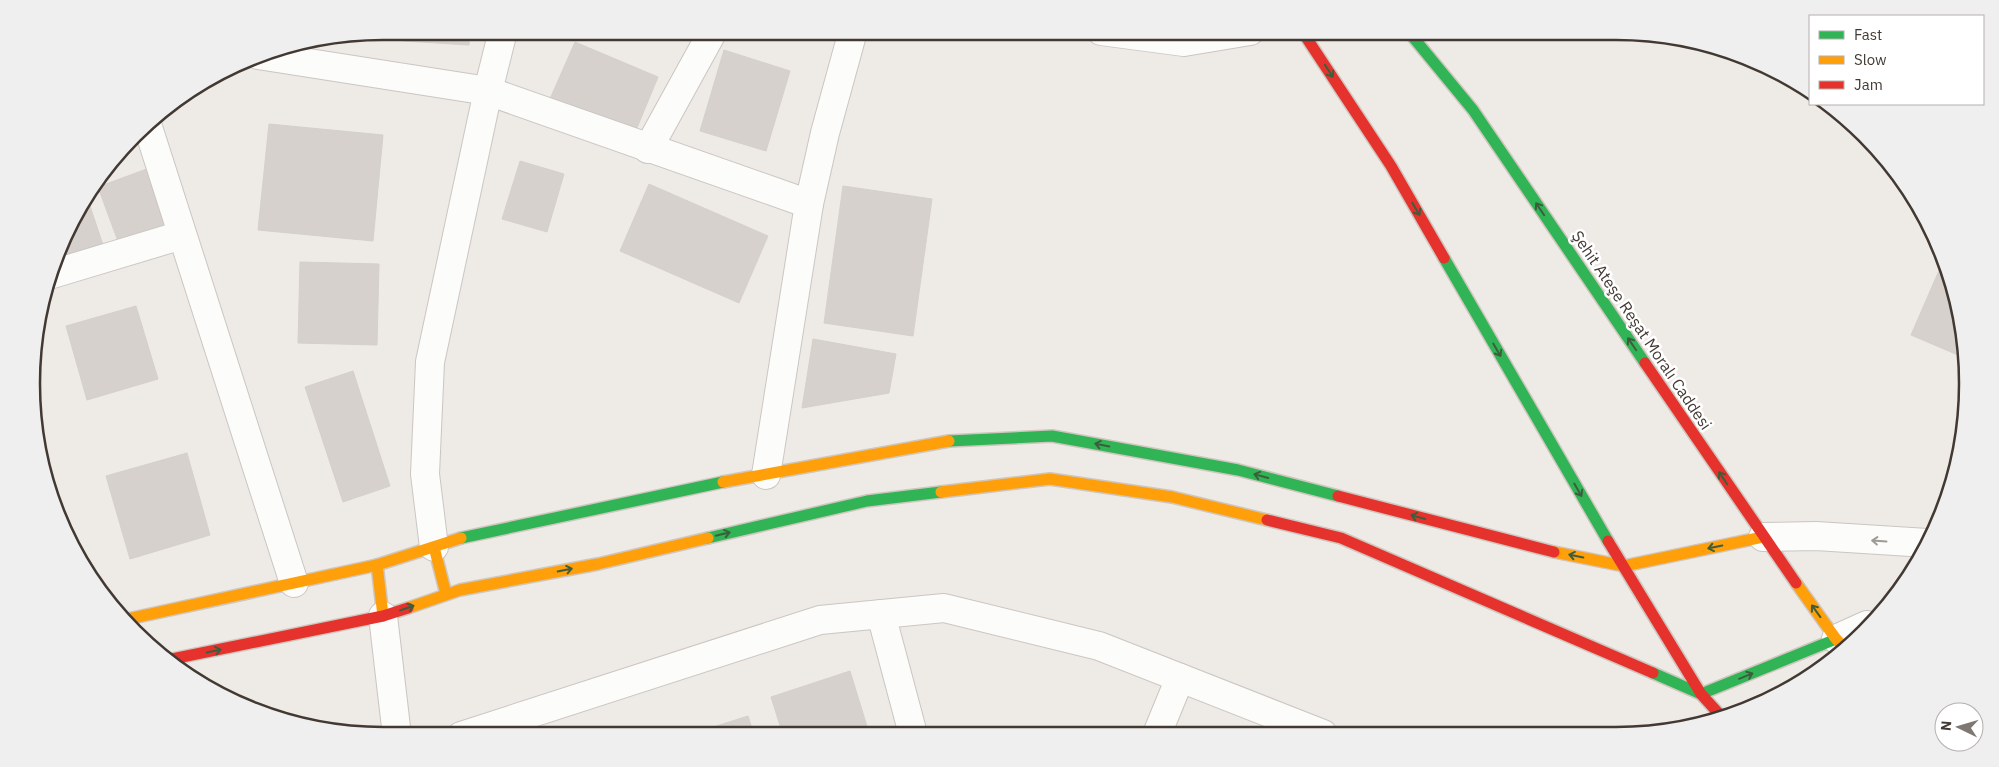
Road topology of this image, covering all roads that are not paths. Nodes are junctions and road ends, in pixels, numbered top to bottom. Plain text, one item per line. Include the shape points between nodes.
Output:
1 (501, 40) edge
2 (708, 40) edge
3 (851, 40) edge
4 (1169, 40) edge
5 (1196, 40) edge
6 (1308, 40) edge
7 (1415, 40) edge
8 (275, 58) edge
9 (488, 91) junction
10 (150, 132) edge
11 (648, 149) junction
12 (809, 204) junction
13 (182, 235) junction
14 (58, 272) edge
15 (766, 475) junction
16 (1763, 537) junction
17 (1920, 543) edge
18 (434, 547) junction
19 (377, 565) junction
20 (1624, 566) junction
21 (294, 583) junction
22 (446, 594) junction
23 (881, 614) junction
24 (383, 616) junction
25 (133, 618) edge
26 (1841, 644) edge
27 (1838, 645) edge
28 (177, 658) edge
29 (1180, 678) junction
30 (1701, 694) junction
31 (1717, 712) edge
32 (396, 727) edge
33 (489, 727) edge
34 (911, 727) edge
35 (1160, 727) edge
36 (1305, 727) edge

1 - 9 street
2 - 11 street
3 - 12 street
4 - 5 street
6 -> 20 street via 1391,166
16 -> 7 street, Şehit Ateşe Reşat Moralı Caddesi via 1473,110
8 - 9 street
9 - 11 street
9 - 18 street via 430,362 425,474
10 - 13 street
11 - 12 street
12 - 15 street
13 - 14 street
13 - 21 street
15 - 18 street via 457,539
20 -> 15 street via 1523,545 1238,470 1052,436 960,439
17 -> 16 street via 1816,536
16 -> 20 street
26 -> 16 street, Şehit Ateşe Reşat Moralı Caddesi
18 - 19 street
18 - 22 street
19 - 21 street
19 - 24 street
20 - 30 street
21 - 25 street
24 -> 22 street
22 -> 30 street via 598,564 867,501 1050,479 1172,497 1341,538
23 - 29 street via 944,608 1099,646
23 - 33 street via 820,620
23 - 34 street
28 -> 24 street
24 - 32 street
30 -> 27 street
29 - 35 street
29 - 36 street
30 - 31 street

